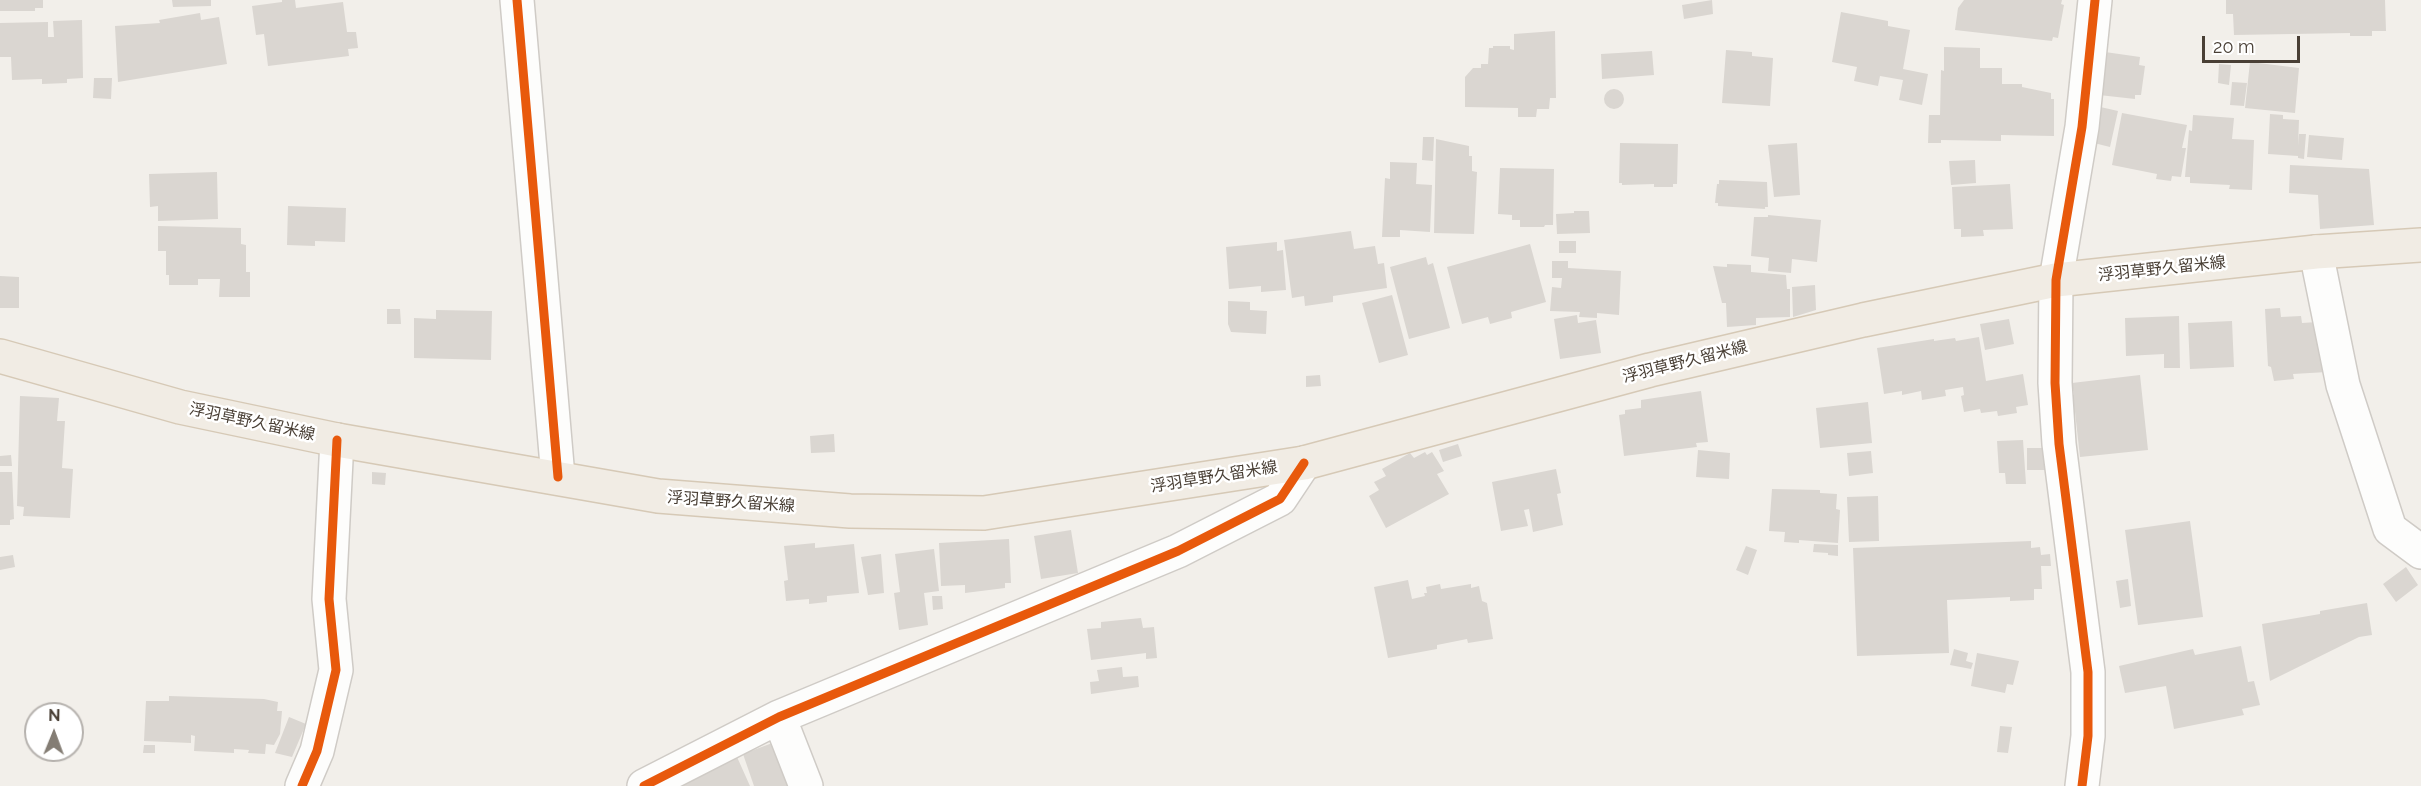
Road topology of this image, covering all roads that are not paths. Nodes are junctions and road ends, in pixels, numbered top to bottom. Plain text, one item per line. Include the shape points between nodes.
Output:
1 (517, 0) edge
2 (2095, 0) edge
3 (2421, 245) edge
4 (2316, 252) junction
5 (2056, 280) junction
6 (0, 356) edge
7 (337, 440) junction
8 (1304, 464) junction
9 (558, 477) junction
10 (2421, 552) edge
11 (779, 717) junction
12 (302, 786) edge
13 (644, 786) edge
14 (806, 786) edge
15 (2082, 786) edge

1 - 9 street
2 - 5 street via 2082,127
3 - 4 main road, 浮羽草野久留米線
4 - 5 main road, 浮羽草野久留米線
4 - 10 street via 2343,385 2390,529
5 - 8 main road, 浮羽草野久留米線 via 1661,367
5 - 15 street via 2059,444 2088,672 2088,736
6 - 7 main road, 浮羽草野久留米線 via 180,407
7 - 9 main road, 浮羽草野久留米線
7 - 12 street via 329,598 336,670 316,751
8 - 9 main road, 浮羽草野久留米線 via 984,513 850,511 658,496
8 - 11 street via 1280,499 1178,551
11 - 13 street
11 - 14 street

